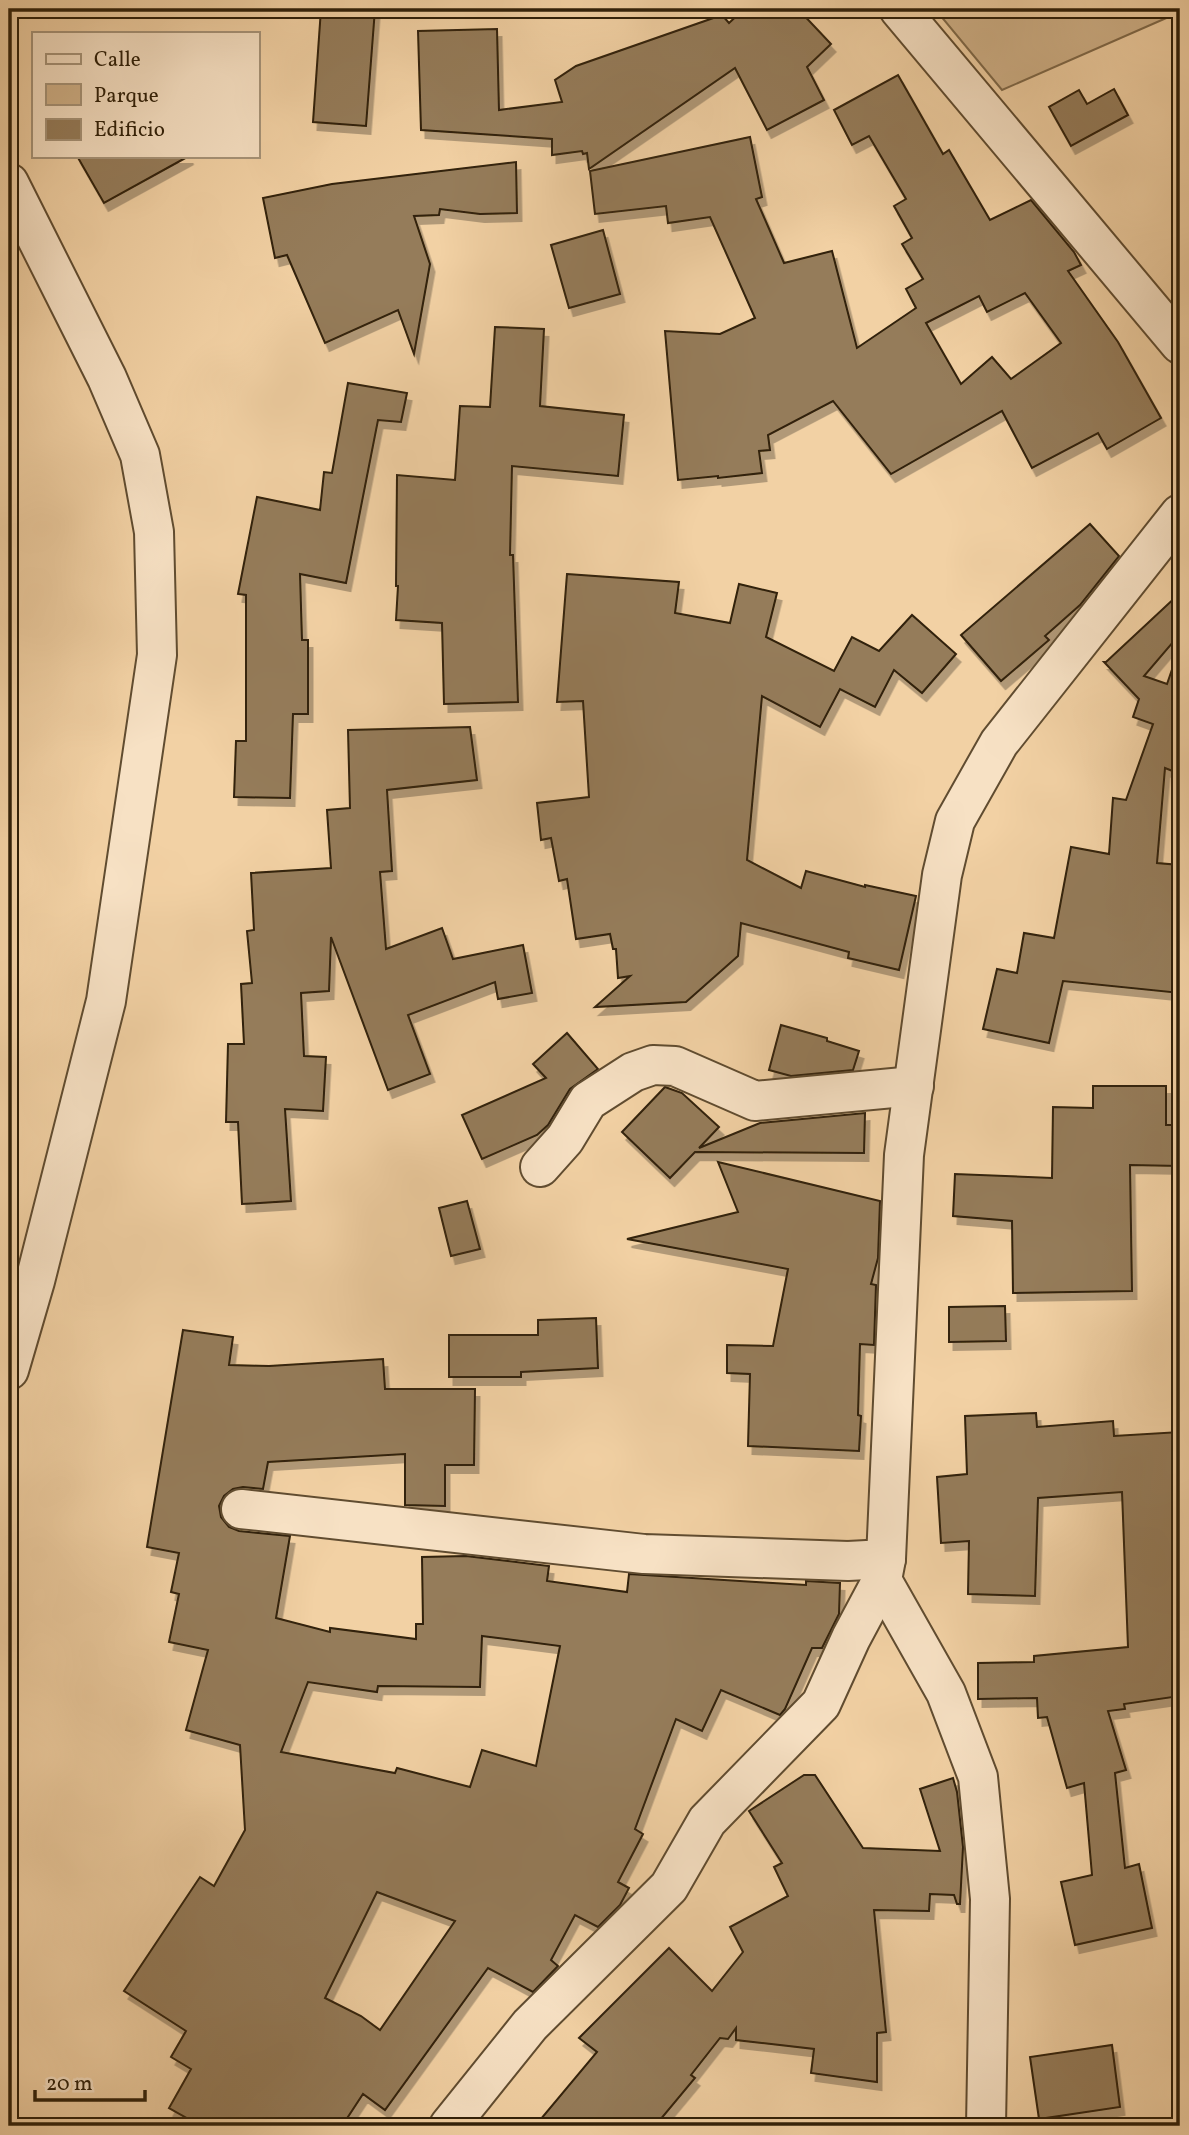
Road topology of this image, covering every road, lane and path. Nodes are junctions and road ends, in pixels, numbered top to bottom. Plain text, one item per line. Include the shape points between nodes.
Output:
1 (899, 9) edge
2 (9, 183) edge
3 (1180, 344) edge
4 (1180, 514) edge
5 (914, 1086) junction
6 (540, 1167) dead end
7 (9, 1370) edge
8 (241, 1509) dead end
9 (884, 1570) junction
10 (449, 2126) edge
11 (986, 2126) edge

1 - 3 street
2 - 7 street via 140,455 154,532 157,655 106,1001
4 - 5 street via 999,743 955,821 942,875
5 - 6 street via 755,1101 675,1066 653,1065 633,1072 588,1101 565,1139
5 - 9 street via 904,1155
8 - 9 street via 644,1554 848,1561
9 - 10 street via 821,1704 708,1821 669,1887 530,2025
9 - 11 street via 946,1693 978,1777 990,1899

